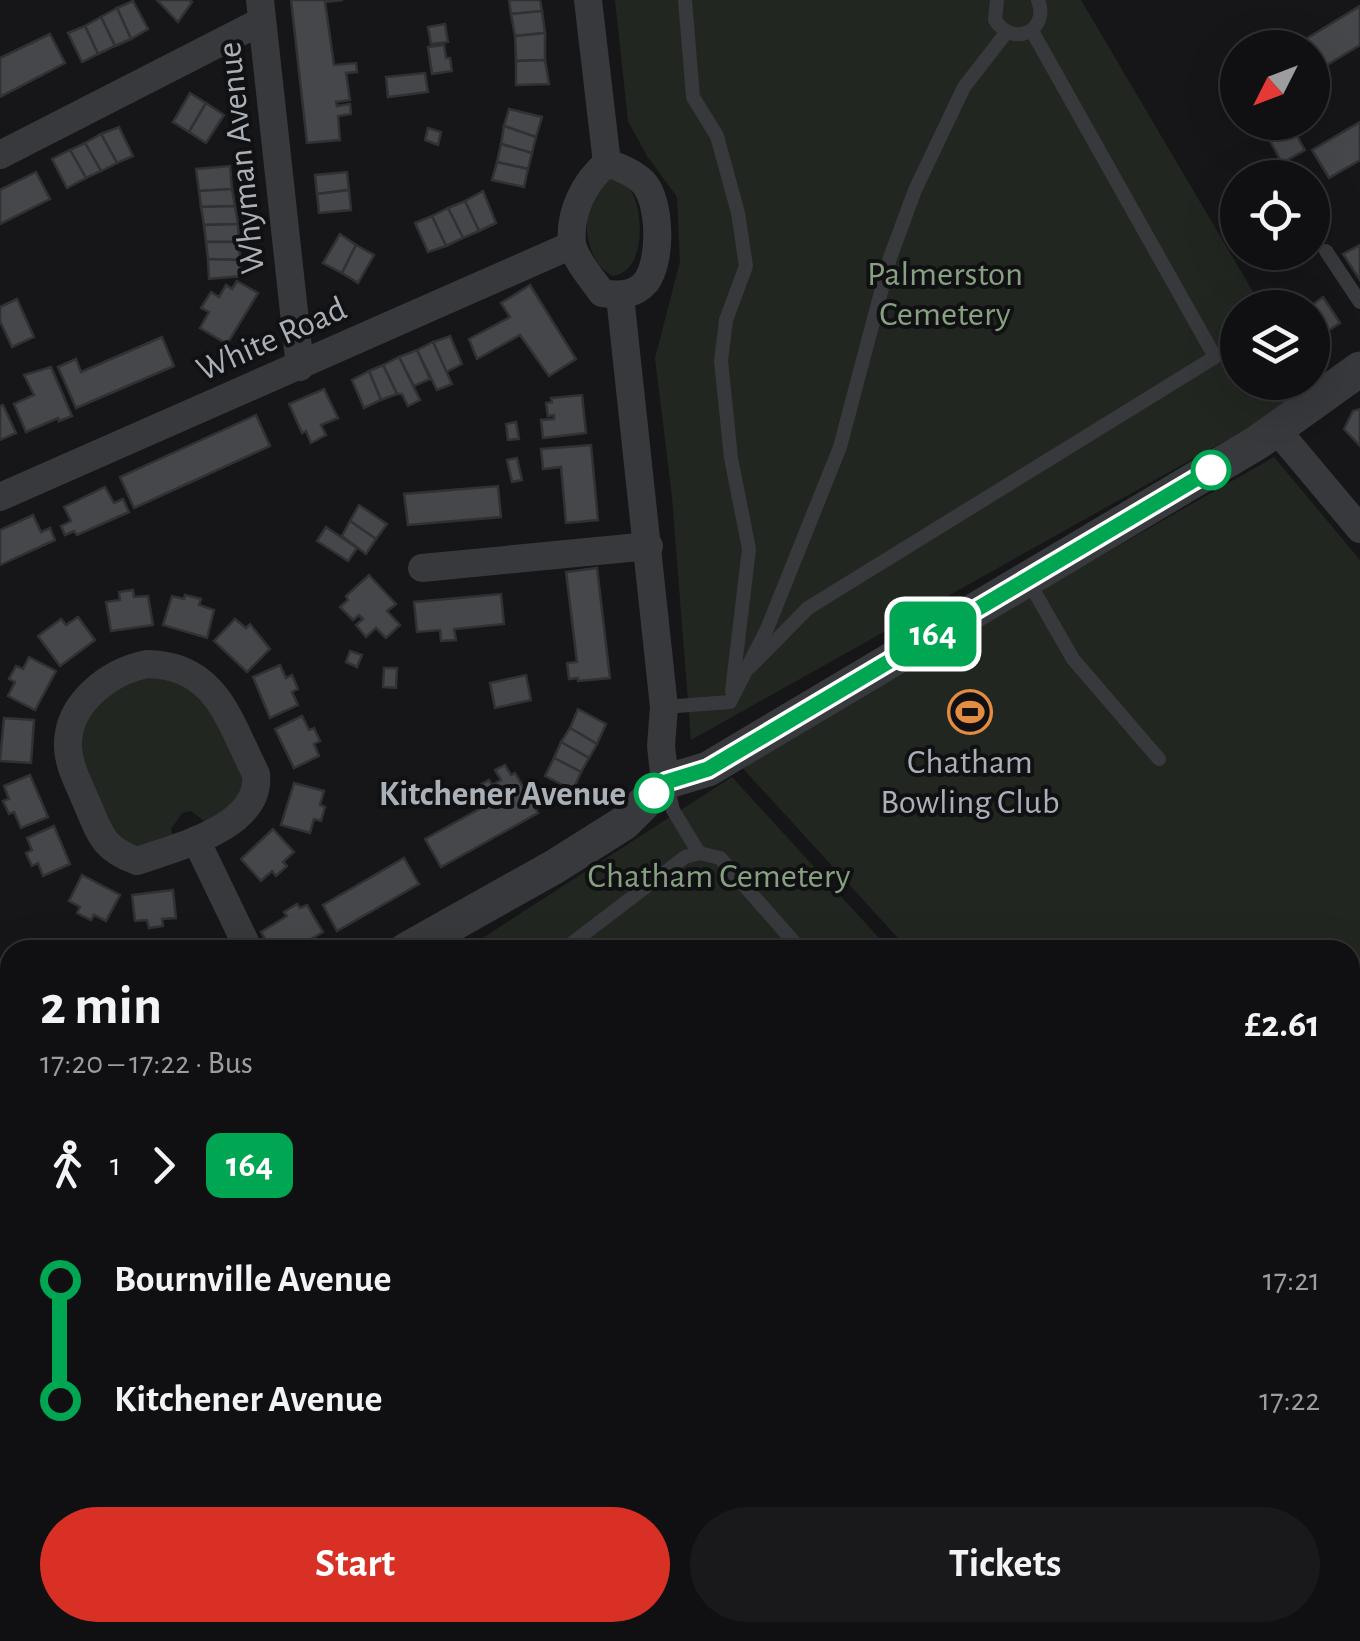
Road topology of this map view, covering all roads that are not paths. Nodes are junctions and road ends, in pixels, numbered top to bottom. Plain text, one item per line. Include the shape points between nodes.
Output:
1 (588, 0) edge
2 (684, 0) edge
3 (997, 0) edge
4 (1038, 0) edge
5 (261, 11) edge
6 (1032, 31) junction
7 (1006, 33) junction
8 (0, 154) edge
9 (607, 164) junction
10 (572, 245) junction
11 (1330, 257) edge
12 (620, 296) junction
13 (1360, 302) edge
14 (300, 367) junction
15 (1360, 369) edge
16 (1277, 430) junction
17 (0, 497) edge
18 (1360, 529) edge
19 (648, 546) junction
20 (422, 568) dead end
21 (1026, 578) junction
22 (750, 667) junction
23 (730, 702) junction
24 (664, 707) junction
25 (1159, 759) dead end
26 (666, 782) junction
27 (196, 840) junction
28 (698, 853) junction
29 (244, 940) edge
30 (424, 940) edge
31 (576, 940) edge
32 (792, 940) edge

1 - 9 street
2 - 23 lane via 693,98 717,136 746,266 726,320 721,361 749,549
3 - 7 lane via 996,20
4 - 6 lane via 1040,18
5 - 8 street
5 - 14 street, Whyman Avenue
6 - 7 lane
6 - 22 lane via 1216,357 808,608
7 - 22 lane via 964,87 915,190 840,447
9 - 10 street via 583,190
9 - 12 street via 645,184 658,233 648,280
10 - 12 street via 602,293
10 - 14 street, White Road
11 - 13 lane
12 - 19 street
14 - 17 street, White Road
15 - 16 street
16 - 18 street
16 - 21 street
19 - 20 street
19 - 24 street
21 - 25 lane via 1073,660
21 - 26 street via 708,769
22 - 23 lane
23 - 24 lane
24 - 26 street
26 - 28 lane via 673,810
26 - 30 street via 624,823
27 - 27 street via 137,862 115,853 72,768 69,732 90,694 132,667 165,664 202,680 256,774 250,808
27 - 29 street
28 - 31 lane
28 - 32 lane via 720,858

